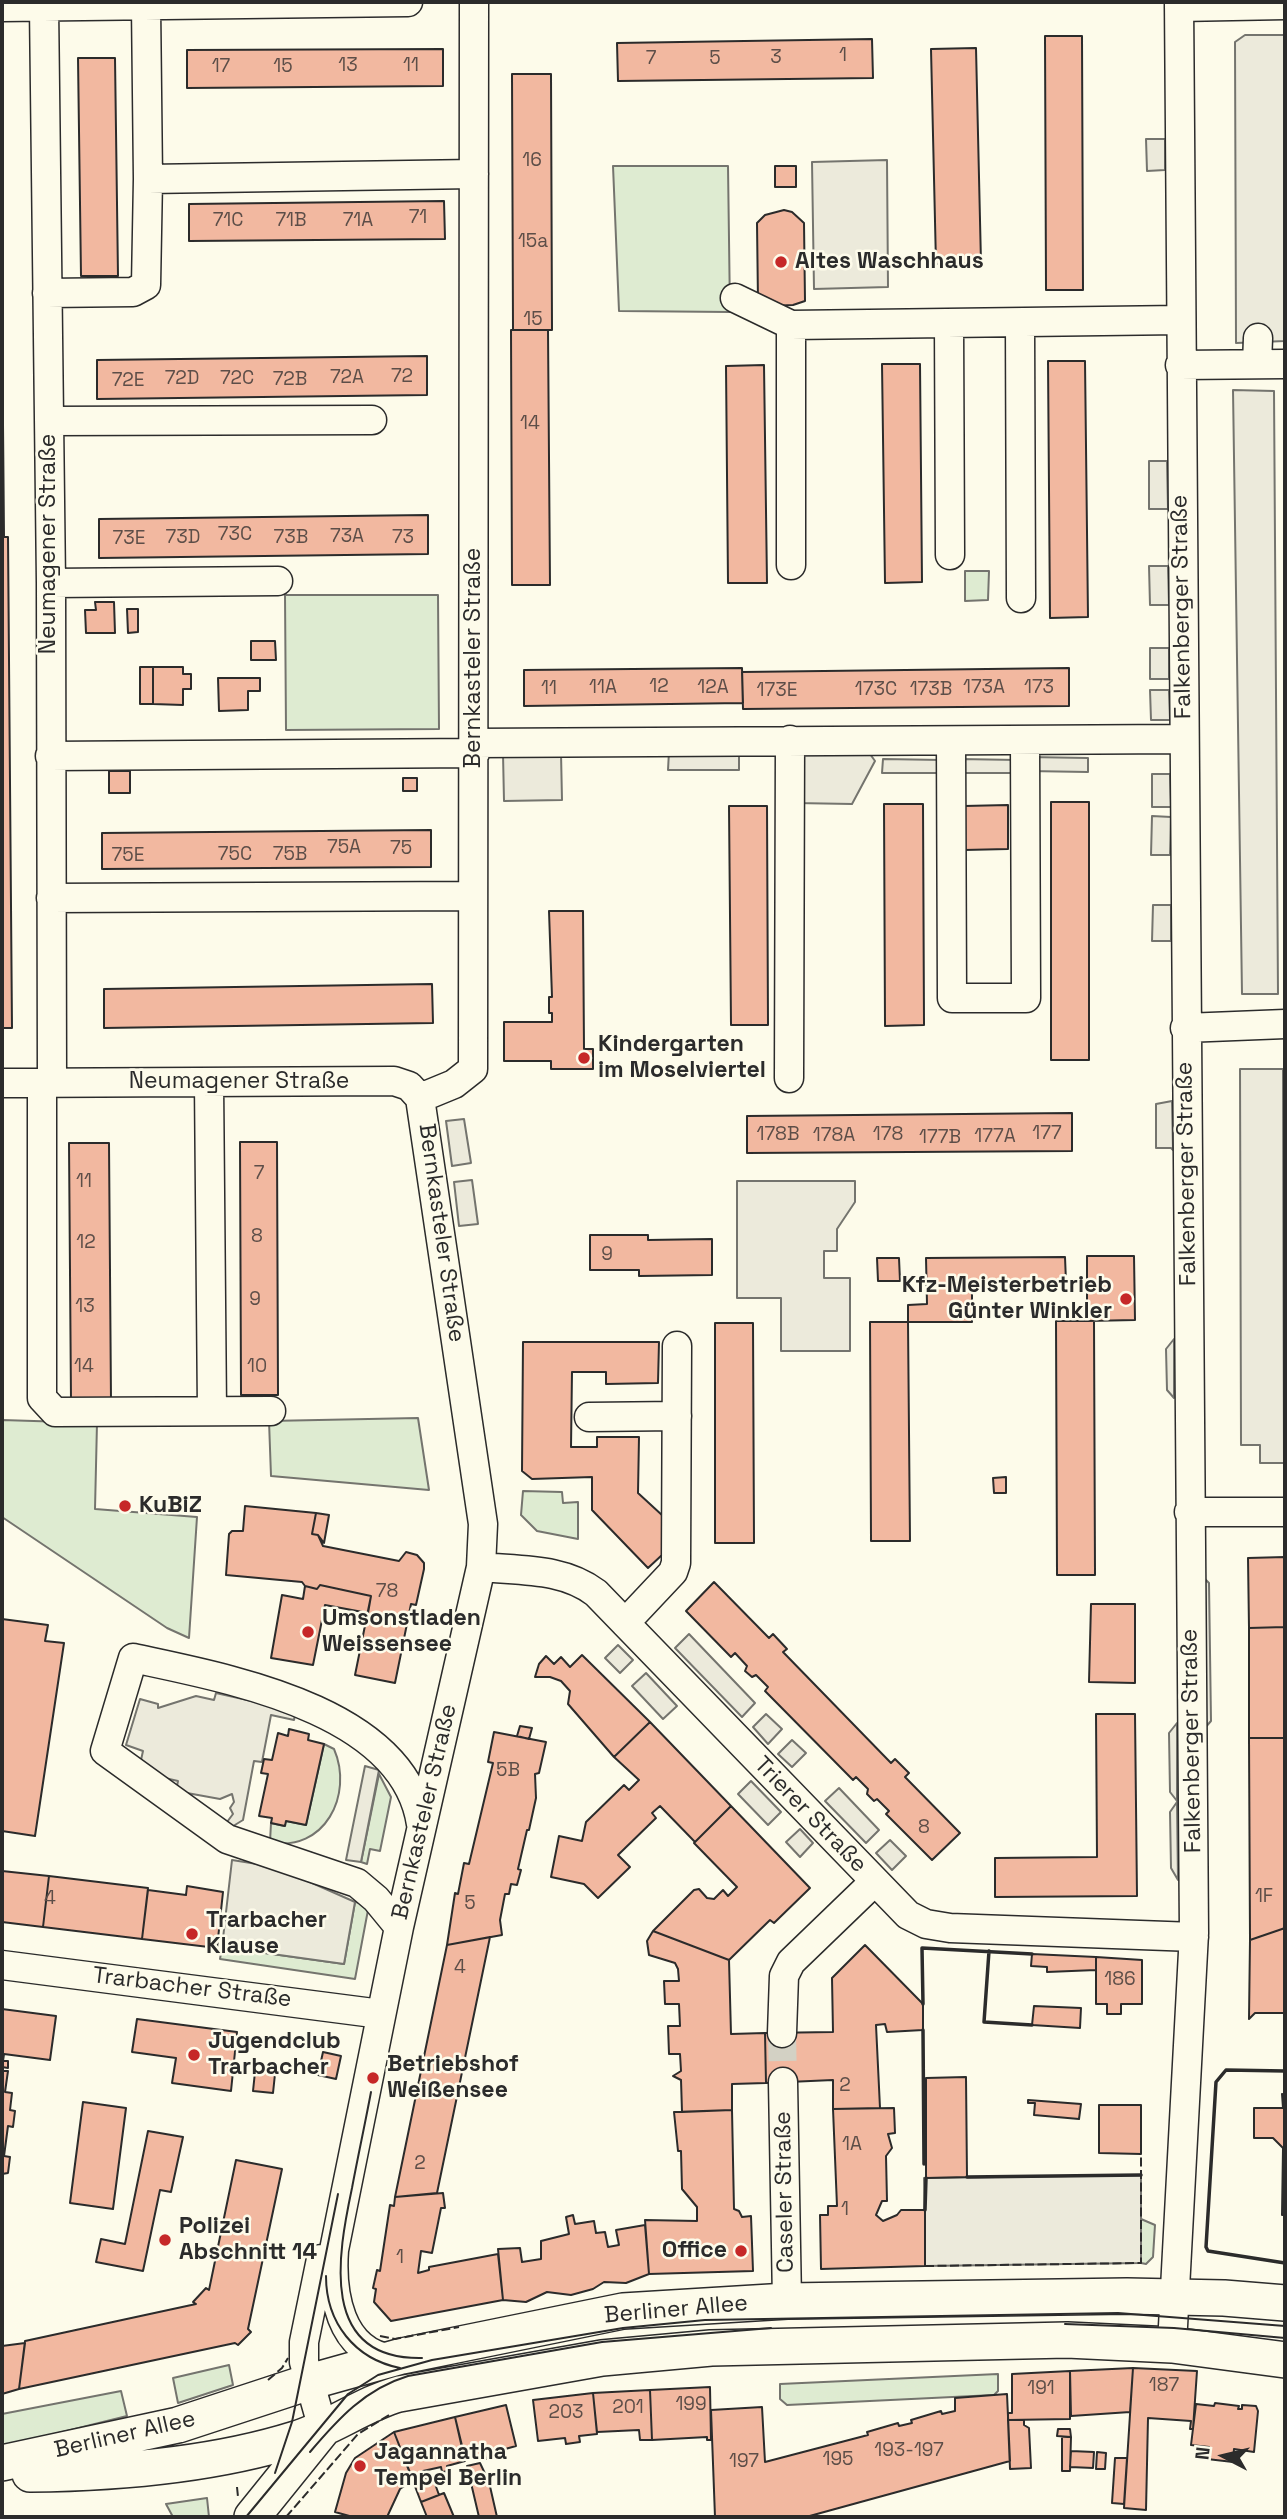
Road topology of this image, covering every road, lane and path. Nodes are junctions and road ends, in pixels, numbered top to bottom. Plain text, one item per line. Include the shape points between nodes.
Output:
1 (408, 2) edge
2 (474, 2) edge
3 (146, 5) junction
4 (1179, 5) edge
5 (1285, 5) edge
6 (44, 6) junction
7 (2, 7) edge
8 (474, 174) junction
9 (148, 179) junction
10 (47, 293) junction
11 (735, 298) dead end
12 (1180, 320) junction
13 (949, 323) junction
14 (1020, 323) junction
15 (791, 325) junction
16 (1285, 364) edge
17 (1180, 365) junction
18 (372, 420) dead end
19 (49, 421) junction
20 (950, 555) dead end
21 (791, 565) dead end
22 (278, 581) dead end
23 (51, 583) junction
24 (1021, 598) dead end
25 (1184, 739) junction
26 (790, 740) junction
27 (951, 741) junction
28 (1025, 742) junction
29 (475, 748) junction
30 (50, 756) junction
31 (472, 896) junction
32 (51, 898) junction
33 (1285, 1024) edge
34 (1185, 1028) junction
35 (789, 1078) dead end
36 (2, 1083) edge
37 (47, 1083) junction
38 (209, 1083) junction
39 (420, 1098) junction
40 (677, 1346) dead end
41 (271, 1411) dead end
42 (212, 1412) junction
43 (677, 1416) junction
44 (589, 1417) dead end
45 (1285, 1511) edge
46 (1189, 1512) junction
47 (481, 1567) junction
48 (625, 1623) junction
49 (421, 1828) junction
50 (874, 1882) junction
51 (399, 1927) junction
52 (1194, 1937) junction
53 (2, 1965) edge
54 (381, 2014) junction
55 (782, 2033) tunnel mouth
56 (783, 2082) tunnel mouth
57 (345, 2187) junction
58 (1176, 2297) junction
59 (787, 2301) junction
60 (1285, 2303) edge
61 (1172, 2345) junction
62 (432, 2350) junction
63 (391, 2359) junction
64 (1285, 2360) edge
65 (309, 2382) junction
66 (323, 2429) junction
67 (2, 2463) edge
68 (2, 2474) edge
69 (252, 2517) edge

1 - 3 street
2 - 8 street, Bernkasteler Straße
3 - 6 street
3 - 9 street
4 - 5 street
4 - 12 street, Falkenberger Straße
6 - 7 street
6 - 10 street, Neumagener Straße
8 - 9 street
8 - 29 street, Bernkasteler Straße
9 - 10 street via 146,285 133,292
10 - 19 street, Neumagener Straße
11 - 15 street
12 - 14 street
12 - 17 street, Falkenberger Straße
13 - 14 street
13 - 15 street
13 - 20 street
14 - 24 street
15 - 21 street
16 - 17 street via 1258,351
17 - 25 street, Falkenberger Straße
18 - 19 street
19 - 23 street, Neumagener Straße
22 - 23 street
23 - 30 street, Neumagener Straße
25 - 28 street
25 - 34 street, Falkenberger Straße
26 - 27 street
26 - 29 street
26 - 35 street
27 - 28 street
27 - 28 street via 952,998 1026,998
29 - 30 street
29 - 31 street, Bernkasteler Straße
30 - 32 street, Neumagener Straße
31 - 32 street
31 - 39 street, Bernkasteler Straße via 473,1069 454,1084
32 - 37 street, Neumagener Straße
33 - 34 street
34 - 46 street, Falkenberger Straße
36 - 37 street, Neumagener Straße
37 - 38 street, Neumagener Straße
37 - 42 street via 42,1398 55,1412
38 - 39 street, Neumagener Straße via 394,1081 409,1086
38 - 42 street
39 - 47 street, Bernkasteler Straße via 480,1497
40 - 43 street
41 - 42 street
43 - 44 street
43 - 48 street via 676,1563 673,1572
45 - 46 street
46 - 52 street, Falkenberger Straße
47 - 48 street, Trierer Straße via 579,1580
47 - 49 street, Bernkasteler Straße
48 - 50 street, Trierer Straße
49 - 51 street, Bernkasteler Straße
49 - 51 street via 402,1776 357,1733 255,1686 133,1658 105,1751 227,1839 358,1884
50 - 52 street, Trierer Straße via 908,1914 926,1924
50 - 55 street via 791,1962 784,1976
51 - 54 street, Bernkasteler Straße
52 - 58 street, Falkenberger Straße
53 - 54 street, Trarbacher Straße
54 - 57 street, Bernkasteler Straße
56 - 59 street, Caseler Straße
57 - 63 street, Bernkasteler Straße via 334,2250 335,2303 354,2337
57 - 65 street, Bernkasteler Straße via 325,2242 304,2342
58 - 59 main road, Berliner Allee
58 - 60 main road, Berliner Allee
58 - 61 street, Falkenberger Straße
59 - 62 main road, Berliner Allee via 623,2311
61 - 64 main road, Berliner Allee
61 - 66 main road, Berliner Allee via 1067,2340 771,2346 602,2358 400,2394
62 - 63 main road, Berliner Allee
62 - 66 main road via 378,2375
63 - 65 main road, Berliner Allee
65 - 66 street, Bernkasteler Straße
65 - 67 main road, Berliner Allee via 178,2426
66 - 68 main road, Berliner Allee via 248,2451 170,2464
66 - 69 main road

